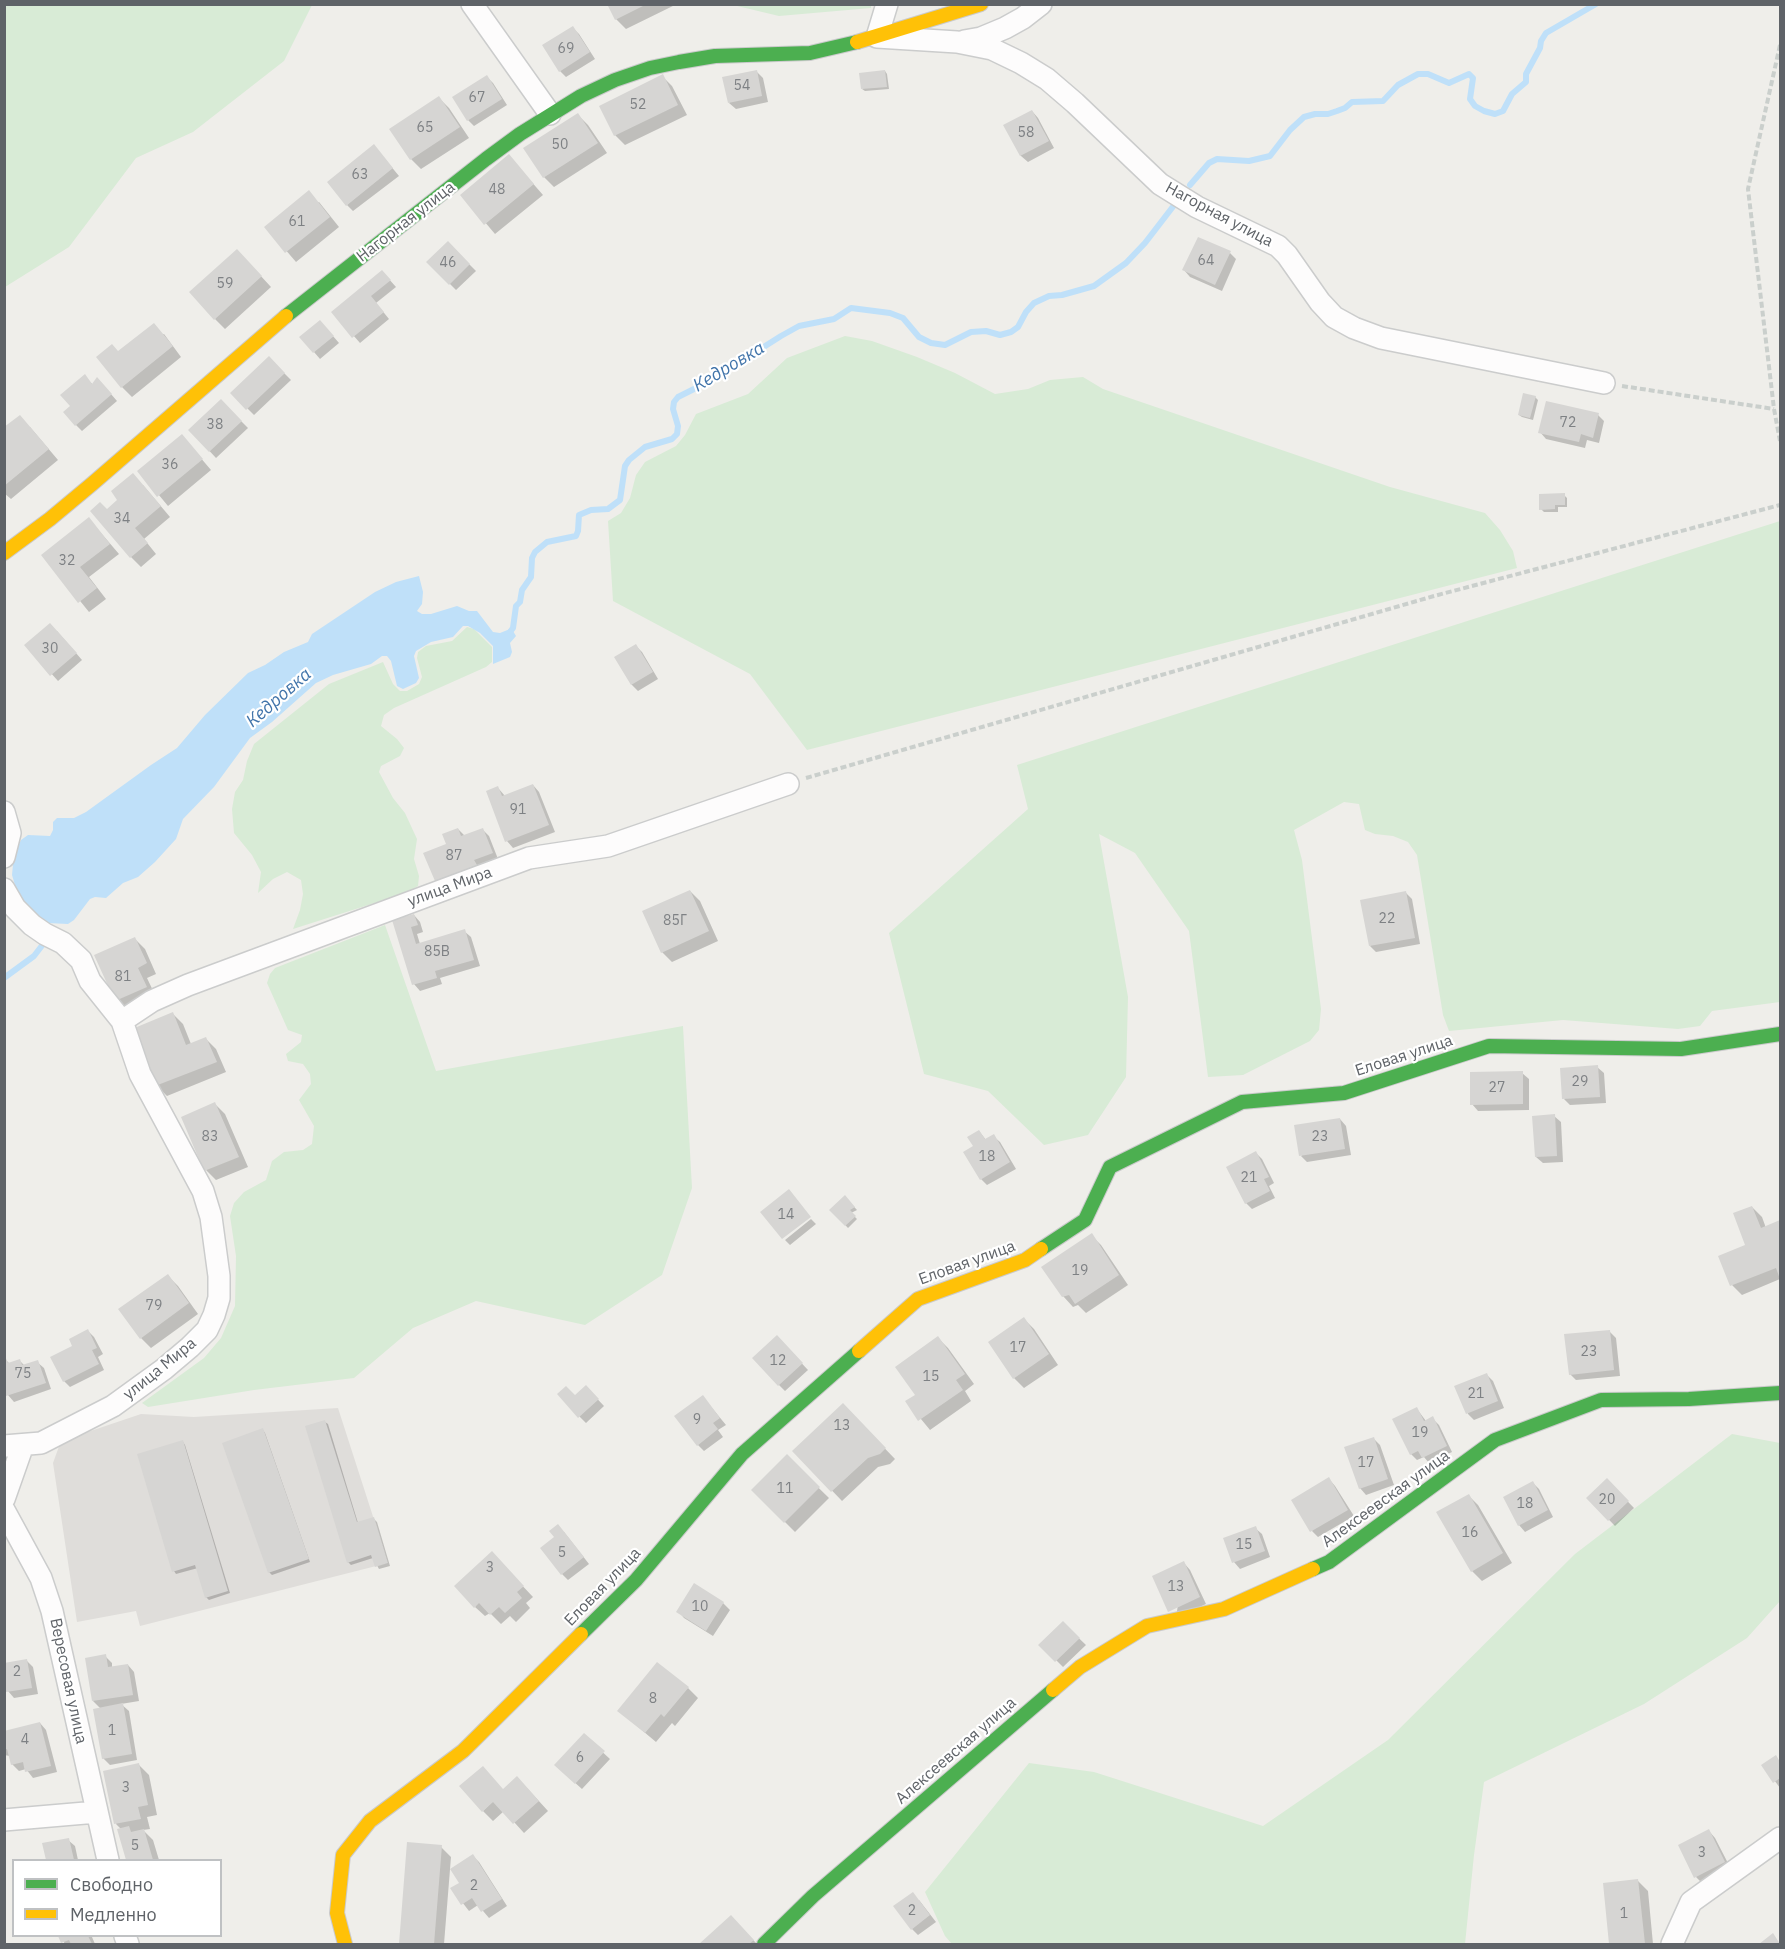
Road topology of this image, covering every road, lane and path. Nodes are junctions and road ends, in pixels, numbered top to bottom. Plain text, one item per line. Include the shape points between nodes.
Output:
1 (472, 4) edge
2 (887, 4) edge
3 (981, 4) edge
4 (1041, 4) edge
5 (877, 37) junction
6 (957, 42) junction
7 (1780, 45) edge
8 (550, 114) junction
9 (1604, 383) joint
10 (1774, 409) junction
11 (1780, 441) edge
12 (1780, 504) edge
13 (4, 554) edge
14 (788, 784) joint
15 (4, 812) edge
16 (4, 856) edge
17 (4, 889) edge
18 (122, 1021) junction
19 (1780, 1034) edge
20 (1780, 1393) edge
21 (14, 1445) edge
22 (4, 1499) edge
23 (4, 1510) edge
24 (97, 1812) junction
25 (4, 1820) edge
26 (1780, 1838) edge
27 (108, 1859) edge
28 (345, 1944) edge
29 (764, 1944) edge
30 (1672, 1944) edge

1 - 8 street
2 - 5 street
3 - 5 street, Нагорная улица
4 - 6 street via 1005,28
5 - 6 street, Нагорная улица
5 - 8 street, Нагорная улица via 810,53 715,57 650,68 615,80
6 - 9 street, Нагорная улица via 992,49 1047,79 1160,184 1197,207 1278,246 1320,302 1334,317 1354,328 1381,338
7 - 10 path via 1748,189
8 - 13 street, Нагорная улица via 486,159 267,330 92,484
9 - 10 path
10 - 11 path
12 - 14 path via 1434,596
14 - 18 street, улица Мира via 608,846 530,858 188,985 152,1001
15 - 16 street via 9,833
17 - 18 street, улица Мира via 32,925 63,943 81,960 90,981
18 - 21 street, улица Мира via 140,1074 203,1191 211,1216 219,1298 207,1329 190,1347 113,1406 41,1443
19 - 28 street, Еловая улица via 1681,1049 1489,1046 1344,1093 1242,1102 1110,1167 1085,1220 1025,1260 918,1299 742,1454 636,1580 463,1751 370,1821 343,1855 337,1913
20 - 29 street, Алексеевская улица via 1601,1400 1590,1404 1495,1440 1329,1562 1224,1609 1147,1626 1080,1667 813,1896
21 - 22 street
23 - 24 street, Вересовая улица via 41,1578 52,1611
24 - 25 street
24 - 27 street, Вересовая улица
26 - 30 street via 1691,1902

